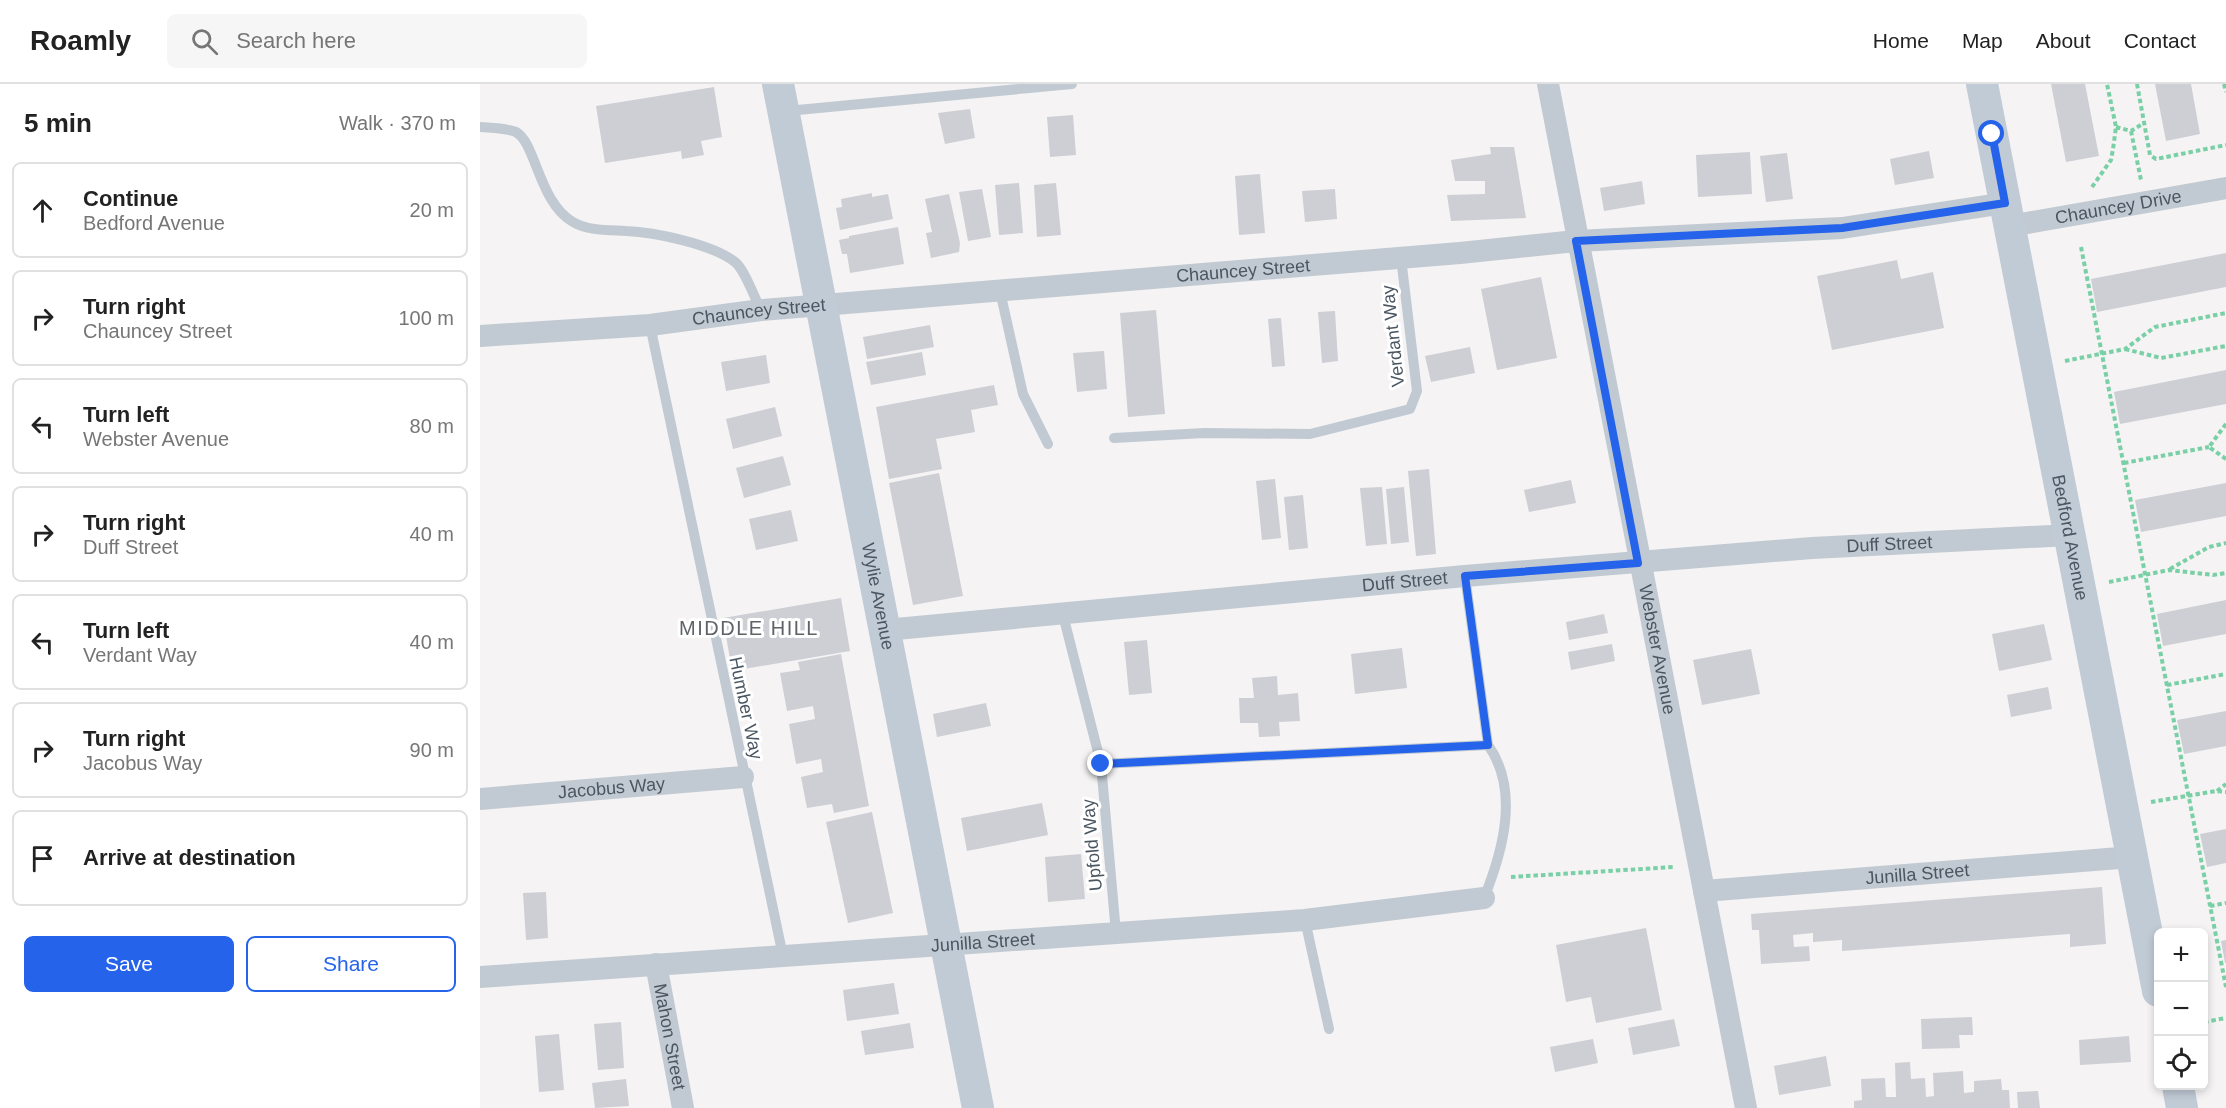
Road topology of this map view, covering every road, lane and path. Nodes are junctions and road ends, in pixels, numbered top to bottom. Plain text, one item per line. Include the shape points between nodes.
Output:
1 (1072, 84) edge
2 (1548, 84) edge
3 (1982, 84) edge
4 (2107, 84) edge
5 (2137, 84) edge
6 (2224, 84) edge
7 (2226, 92) edge
8 (781, 98) edge
9 (2144, 123) junction
10 (480, 127) edge
11 (2116, 127) junction
12 (2131, 131) junction
13 (2226, 145) edge
14 (2142, 183) dead end
15 (2226, 188) edge
16 (2088, 194) dead end
17 (2008, 215) junction
18 (1576, 241) junction
19 (2081, 247) dead end
20 (1401, 258) junction
21 (1000, 291) junction
22 (821, 305) junction
23 (761, 310) junction
24 (2226, 313) edge
25 (650, 325) junction
26 (480, 336) edge
27 (2226, 345) edge
28 (2125, 349) junction
29 (2103, 353) junction
30 (2065, 361) dead end
31 (2226, 424) edge
32 (1114, 438) dead end
33 (1048, 444) dead end
34 (2209, 447) junction
35 (2226, 459) edge
36 (2124, 464) junction
37 (2070, 535) junction
38 (2226, 543) edge
39 (1638, 563) junction
40 (2169, 570) junction
41 (2226, 573) edge
42 (2145, 574) junction
43 (1465, 576) junction
44 (2108, 582) dead end
45 (1063, 615) junction
46 (885, 630) junction
47 (2226, 674) edge
48 (2167, 685) junction
49 (1488, 745) junction
50 (1101, 764) junction
51 (743, 777) junction
52 (2226, 784) edge
53 (2216, 791) junction
54 (2226, 792) edge
55 (2188, 795) junction
56 (480, 799) edge
57 (2151, 802) dead end
58 (2132, 857) junction
59 (1698, 865) junction
60 (1530, 876) dead end
61 (1704, 891) junction
62 (1484, 898) joint
63 (2226, 903) edge
64 (2210, 906) junction
65 (1305, 920) junction
66 (1116, 933) junction
67 (946, 943) junction
68 (783, 956) junction
69 (656, 964) junction
70 (480, 977) edge
71 (2156, 982) edge
72 (2226, 987) edge
73 (2226, 1018) edge
74 (2208, 1021) edge
75 (1329, 1029) dead end
76 (2179, 1090) edge
77 (683, 1108) edge
78 (978, 1108) edge
79 (1746, 1108) edge
80 (2182, 1108) edge

1 - 8 lane
2 - 18 street, Webster Avenue
3 - 17 street, Bedford Avenue
4 - 11 path
5 - 9 path
6 - 7 path
8 - 22 street, Wylie Avenue
9 - 12 path
9 - 13 path via 2150,155 2156,159
10 - 23 lane via 514,131 525,139 551,202 565,217 591,228 652,232 720,254 740,268
11 - 12 path
11 - 16 path via 2111,160
12 - 14 path
15 - 17 street, Chauncey Drive
17 - 18 street, Chauncey Street via 1842,228
17 - 37 street, Bedford Avenue
18 - 20 street, Chauncey Street
18 - 39 street, Webster Avenue
19 - 29 path
20 - 21 street, Chauncey Street
20 - 32 lane, Verdant Way via 1416,391 1410,409 1310,434 1204,433
21 - 22 street, Chauncey Street
21 - 33 lane via 1023,394
22 - 23 street, Chauncey Street
22 - 46 street, Wylie Avenue
23 - 25 street, Chauncey Street
24 - 28 path via 2156,327
25 - 26 street, Chauncey Street
25 - 51 lane, Humber Way
27 - 28 path via 2161,358
28 - 29 path
29 - 30 path
29 - 36 path
31 - 34 path
34 - 35 path
34 - 36 path
36 - 42 path
37 - 39 street, Duff Street via 1812,548
37 - 58 street, Bedford Avenue
38 - 40 path via 2209,547
39 - 43 street, Duff Street
39 - 59 street, Webster Avenue
40 - 41 path
40 - 42 path
42 - 44 path
42 - 48 path
43 - 45 street, Duff Street
43 - 49 lane
45 - 46 street, Duff Street
45 - 50 lane, Upfold Way
46 - 67 street, Wylie Avenue
47 - 48 path
48 - 55 path
49 - 50 lane
49 - 62 lane via 1499,761 1506,790 1504,839
50 - 66 lane, Upfold Way
51 - 56 street, Jacobus Way
51 - 68 lane, Humber Way
52 - 53 path
53 - 54 path
53 - 55 path
55 - 57 path
55 - 64 path
58 - 61 street, Junilla Street
58 - 71 street, Bedford Avenue
59 - 60 path
59 - 61 street, Webster Avenue
61 - 79 street, Webster Avenue
62 - 65 street, Junilla Street
63 - 64 path
64 - 72 path
65 - 66 street, Junilla Street
65 - 75 lane
66 - 67 street, Junilla Street
67 - 68 street, Junilla Street
67 - 78 street, Wylie Avenue
68 - 69 street, Junilla Street
69 - 70 street, Junilla Street
69 - 77 street, Mahon Street
73 - 74 path
76 - 80 street

